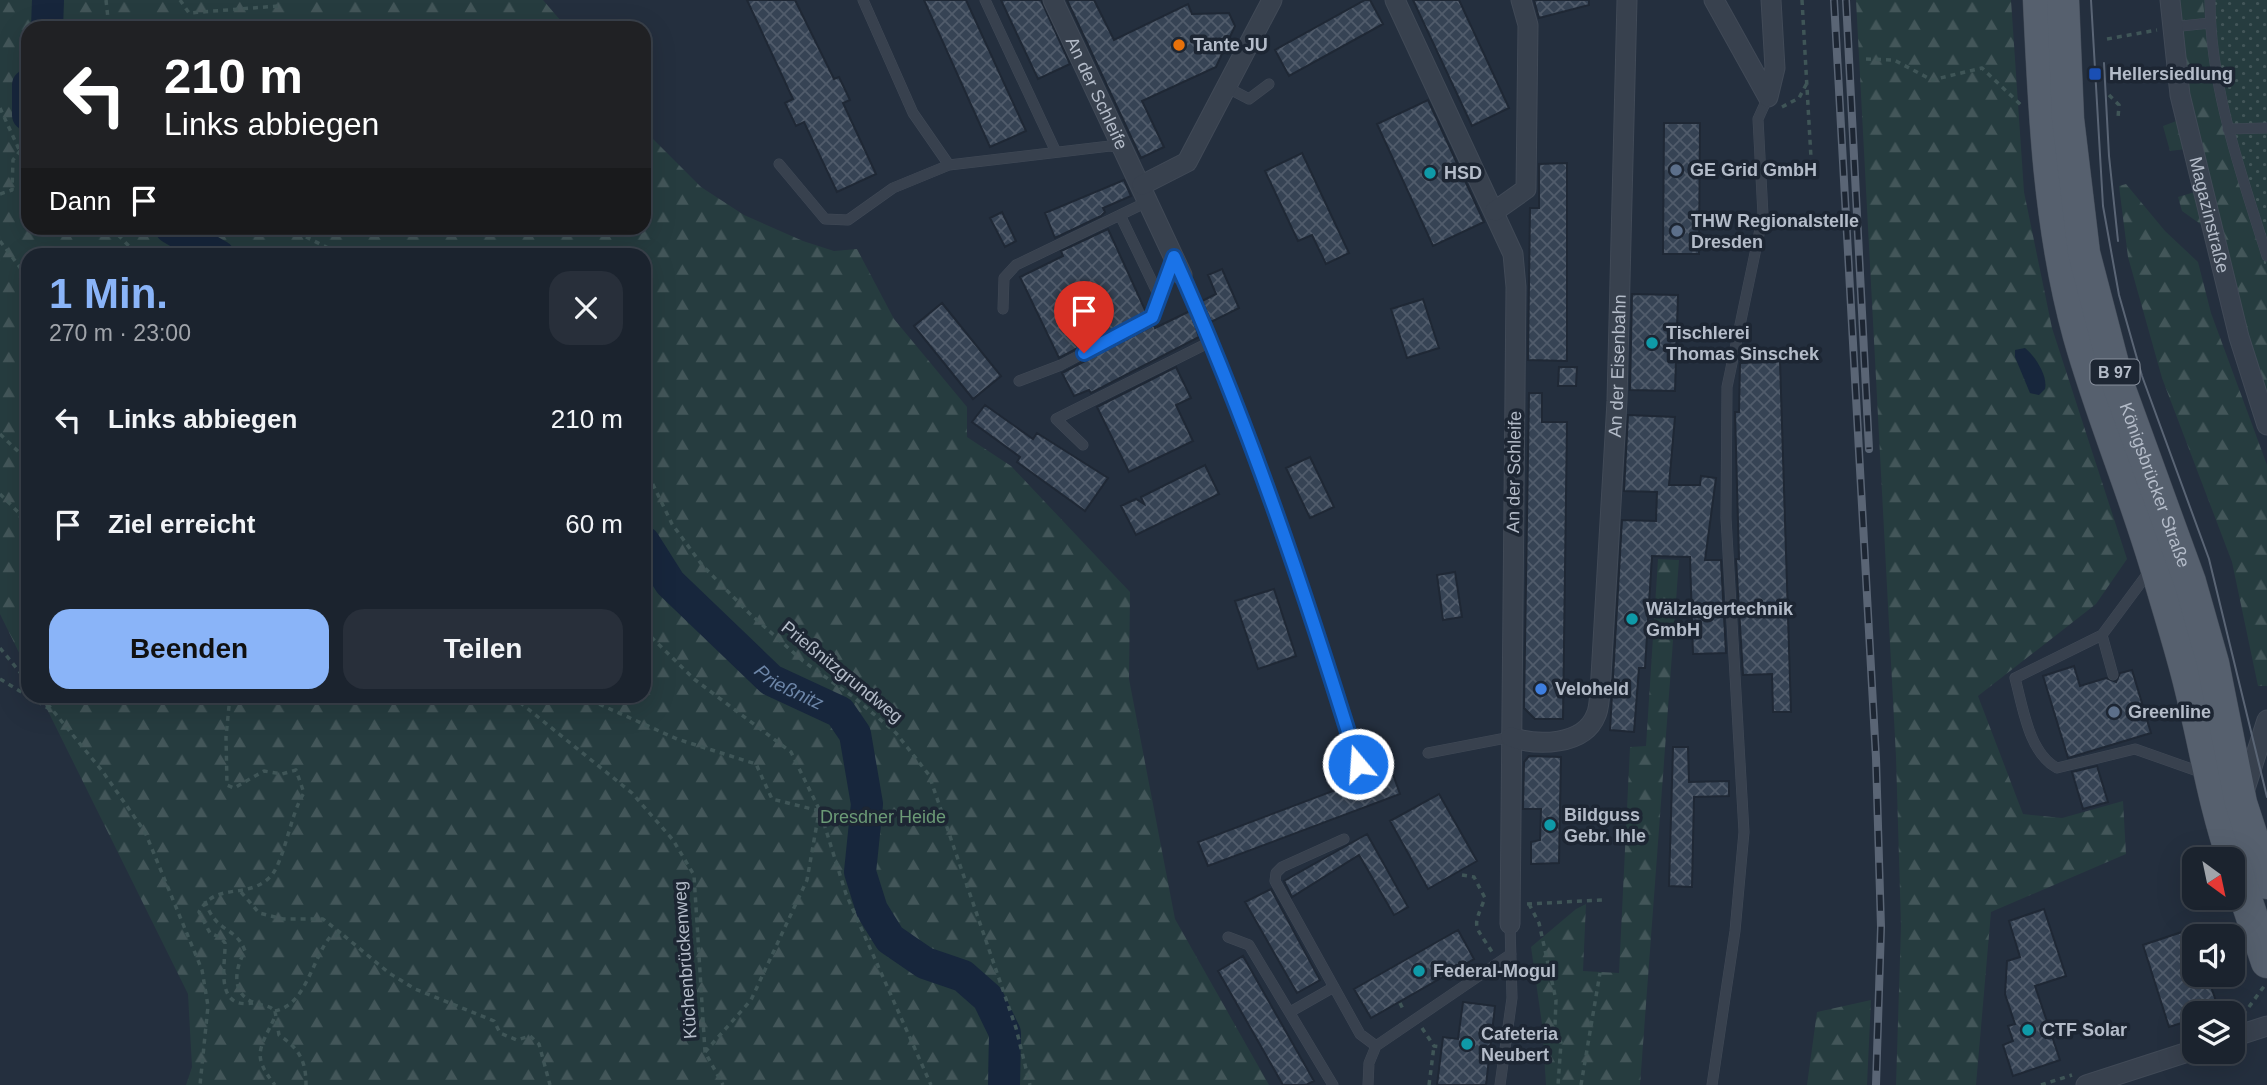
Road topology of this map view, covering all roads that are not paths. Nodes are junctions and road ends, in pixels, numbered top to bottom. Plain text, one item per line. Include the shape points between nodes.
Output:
1 (863, 0) edge
2 (985, 0) edge
3 (1053, 0) edge
4 (1272, 0) edge
5 (1395, 0) edge
6 (1521, 0) edge
7 (1627, 0) edge
8 (1714, 0) edge
9 (1771, 0) edge
10 (2039, 0) edge
11 (2063, 0) edge
12 (2170, 0) edge
13 (2210, 0) edge
14 (2210, 23) junction
15 (2171, 27) junction
16 (1269, 84) dead end
17 (1226, 87) junction
18 (1765, 102) junction
19 (2267, 128) edge
20 (2228, 129) junction
21 (1124, 149) junction
22 (1056, 152) junction
23 (779, 164) dead end
24 (949, 165) junction
25 (1145, 193) junction
26 (1495, 211) junction
27 (1120, 215) junction
28 (2267, 256) edge
29 (1178, 266) junction
30 (1159, 296) junction
31 (1003, 309) dead end
32 (1212, 341) junction
33 (1019, 381) dead end
34 (2267, 425) edge
35 (1083, 445) dead end
36 (2155, 562) junction
37 (2102, 635) junction
38 (2113, 675) dead end
39 (2267, 720) edge
40 (2213, 735) junction
41 (1511, 737) junction
42 (1428, 753) dead end
43 (1358, 764) dead end
44 (2209, 775) junction
45 (2241, 803) junction
46 (1344, 839) dead end
47 (2229, 847) edge
48 (2267, 883) edge
49 (2245, 896) edge
50 (1510, 924) joint
51 (1228, 937) dead end
52 (1511, 954) junction
53 (2267, 962) edge
54 (1334, 987) junction
55 (1290, 1012) junction
56 (2267, 1026) edge
57 (2245, 1028) edge
58 (1376, 1046) junction
59 (2182, 1054) edge
60 (1333, 1085) edge
61 (1368, 1085) edge
62 (1500, 1085) edge
63 (1712, 1085) edge
64 (2086, 1085) edge

1 - 24 lane via 913,113
2 - 22 lane
3 - 21 street, An der Schleife
4 - 17 street
5 - 26 street, An der Schleife
6 - 26 street via 1528,25 1526,189
7 - 41 street, An der Eisenbahn via 1616,415 1597,714 1588,729 1558,741 1527,742
8 - 18 street
9 - 18 street via 1775,68
10 - 36 main road, Königsbrücker Straße / B 97 via 2054,200 2079,336
11 - 40 main road, Königsbrücker Straße / B 97 via 2068,119 2084,253 2123,397 2190,582 2213,663
12 - 15 street, Magazinstraße
13 - 14 lane
14 - 15 lane
14 - 20 lane
15 - 34 street, Magazinstraße via 2180,95 2239,337
16 - 17 lane via 1249,99
17 - 25 street via 1187,162
18 - 63 lane via 1758,118 1763,215 1727,387 1726,518 1744,832
19 - 20 lane
20 - 28 lane
21 - 22 lane via 1110,146
21 - 25 street, An der Schleife
22 - 24 lane
23 - 24 lane via 825,219 848,220 893,188
25 - 27 lane
25 - 29 street, An der Schleife
26 - 41 street, An der Schleife via 1513,254 1516,288
27 - 30 lane
27 - 31 lane via 1016,265 1004,278
29 - 30 lane
29 - 32 lane
30 - 33 lane via 1152,317 1061,365
32 - 35 lane via 1056,419
32 - 43 lane via 1271,499
36 - 37 lane
36 - 40 main road, Königsbrücker Straße / B 97 via 2192,691
37 - 38 lane
37 - 44 lane via 2015,678 2026,721 2044,761 2057,768 2134,745 2179,767
39 - 40 street
39 - 45 street
40 - 44 main road, Königsbrücker Straße / B 97
40 - 45 main road, Königsbrücker Straße / B 97
41 - 42 lane
41 - 50 street, An der Schleife via 1519,904
44 - 47 main road, Königsbrücker Straße / B 97
45 - 48 main road, Königsbrücker Straße / B 97
46 - 54 lane via 1282,867 1275,881
49 - 53 main road, Königsbrücker Straße / B 97
50 - 52 lane
51 - 55 lane via 1250,945
52 - 58 lane
52 - 62 lane via 1512,998
54 - 55 lane
54 - 58 lane via 1360,1034
55 - 60 lane
56 - 57 street
58 - 61 lane
59 - 64 street

